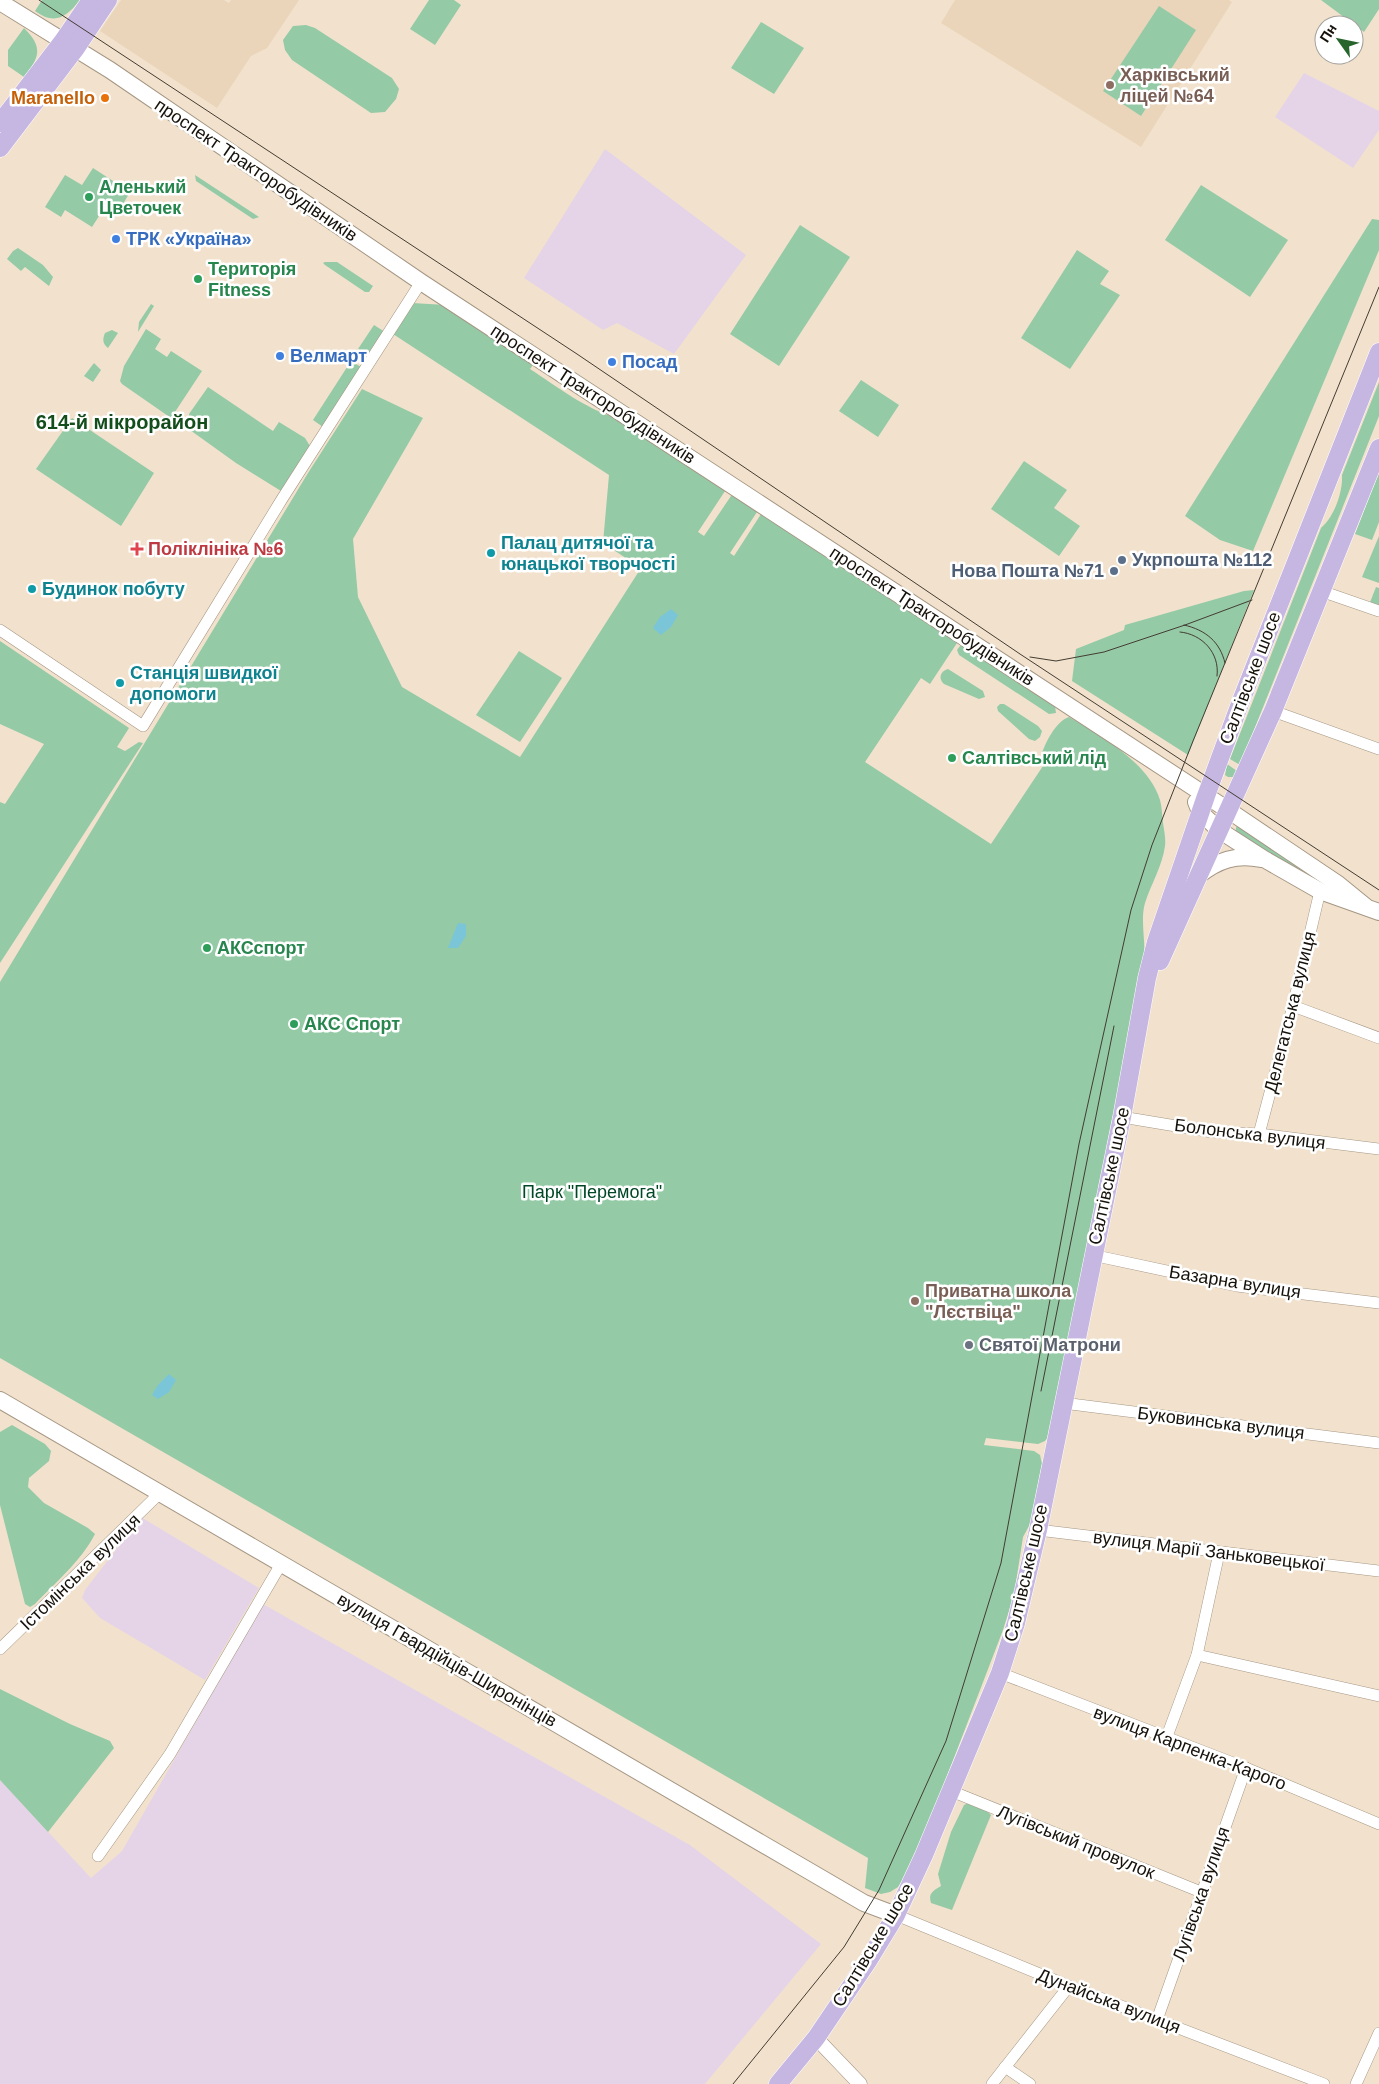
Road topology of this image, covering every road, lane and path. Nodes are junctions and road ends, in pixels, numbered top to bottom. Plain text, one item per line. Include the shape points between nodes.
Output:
1 (91, 0) edge
2 (108, 0) edge
3 (0, 2) edge
4 (69, 45) junction
5 (0, 123) edge
6 (0, 148) edge
7 (421, 282) junction
8 (1379, 352) edge
9 (1379, 448) edge
10 (1321, 591) junction
11 (1379, 611) edge
12 (0, 630) edge
13 (1272, 711) junction
14 (1379, 748) edge
15 (1203, 804) junction
16 (1228, 810) junction
17 (1219, 830) junction
18 (1264, 859) junction
19 (1198, 876) junction
20 (1320, 891) junction
21 (1372, 909) edge
22 (1293, 1006) junction
23 (1141, 1011) junction
24 (1379, 1038) edge
25 (1122, 1117) junction
26 (1259, 1134) junction
27 (1379, 1149) edge
28 (1092, 1255) junction
29 (1379, 1303) edge
30 (0, 1400) edge
31 (1063, 1403) junction
32 (1379, 1443) edge
33 (160, 1494) junction
34 (1038, 1530) junction
35 (1218, 1553) junction
36 (281, 1564) junction
37 (1379, 1571) edge
38 (0, 1649) edge
39 (1197, 1655) junction
40 (1000, 1674) junction
41 (1379, 1696) edge
42 (1166, 1739) junction
43 (1246, 1768) junction
44 (951, 1791) junction
45 (1379, 1824) edge
46 (98, 1856) dead end
47 (1200, 1892) junction
48 (896, 1915) junction
49 (1069, 1986) junction
50 (1157, 2020) junction
51 (1379, 2033) edge
52 (816, 2038) junction
53 (1004, 2067) junction
54 (778, 2084) edge
55 (860, 2084) edge
56 (992, 2084) edge
57 (1030, 2084) edge
58 (1324, 2084) edge
59 (1356, 2084) edge

1 - 4 main road
2 - 4 main road
3 - 4 main road, проспект Тракторобудівників
4 - 5 main road
4 - 6 main road
4 - 7 main road, проспект Тракторобудівників
7 - 12 street via 282,498 143,726
7 - 15 main road, проспект Тракторобудівників via 1188,784
8 - 15 main road, Салтівське шосе
9 - 10 main road, Салтівське шосе
10 - 11 street
10 - 13 main road, Салтівське шосе
13 - 14 street
13 - 16 main road, Салтівське шосе
15 - 16 main road, проспект Тракторобудівників
15 - 17 main road, проспект Тракторобудівників
15 - 23 main road, Салтівське шосе via 1156,942
16 - 17 main road, Салтівське шосе
16 - 21 main road, проспект Тракторобудівників
17 - 18 main road, проспект Тракторобудівників
17 - 19 main road, Салтівське шосе
18 - 19 main road via 1229,858
18 - 20 main road, проспект Тракторобудівників
19 - 23 main road, Салтівське шосе
20 - 21 main road, проспект Тракторобудівників
20 - 22 street, Делегатська вулиця
22 - 24 street
22 - 26 street, Делегатська вулиця
23 - 25 main road, Салтівське шосе
25 - 26 street, Болонська вулиця via 1212,1132
25 - 28 main road, Салтівське шосе
26 - 27 street, Болонська вулиця
28 - 29 street, Базарна вулиця via 1238,1286
28 - 31 main road, Салтівське шосе
30 - 33 main road, вулиця Гвардійців-Широнінців
31 - 32 street, Буковинська вулиця
31 - 34 main road, Салтівське шосе
33 - 36 main road, вулиця Гвардійців-Широнінців
33 - 38 street, Істомінська вулиця
34 - 35 street, вулиця Марії Заньковецької
34 - 40 main road, Салтівське шосе
35 - 37 street, вулиця Марії Заньковецької
35 - 39 street
36 - 46 street via 170,1754
36 - 48 main road, вулиця Гвардійців-Широнінців via 864,1903
39 - 41 street
39 - 42 street
40 - 42 street, вулиця Карпенка-Карого
40 - 44 main road, Салтівське шосе
42 - 43 street, вулиця Карпенка-Карого
43 - 45 street, вулиця Карпенка-Карого
43 - 47 street, Лугівська вулиця
44 - 47 street, Лугівський провулок
44 - 48 main road, Салтівське шосе
47 - 50 street, Лугівська вулиця
48 - 49 street, Дунайська вулиця
48 - 52 main road, Салтівське шосе
49 - 50 street, Дунайська вулиця
49 - 53 street
50 - 58 street, Дунайська вулиця
51 - 59 street
52 - 54 main road, Салтівське шосе
52 - 55 street
53 - 56 street
53 - 57 street

